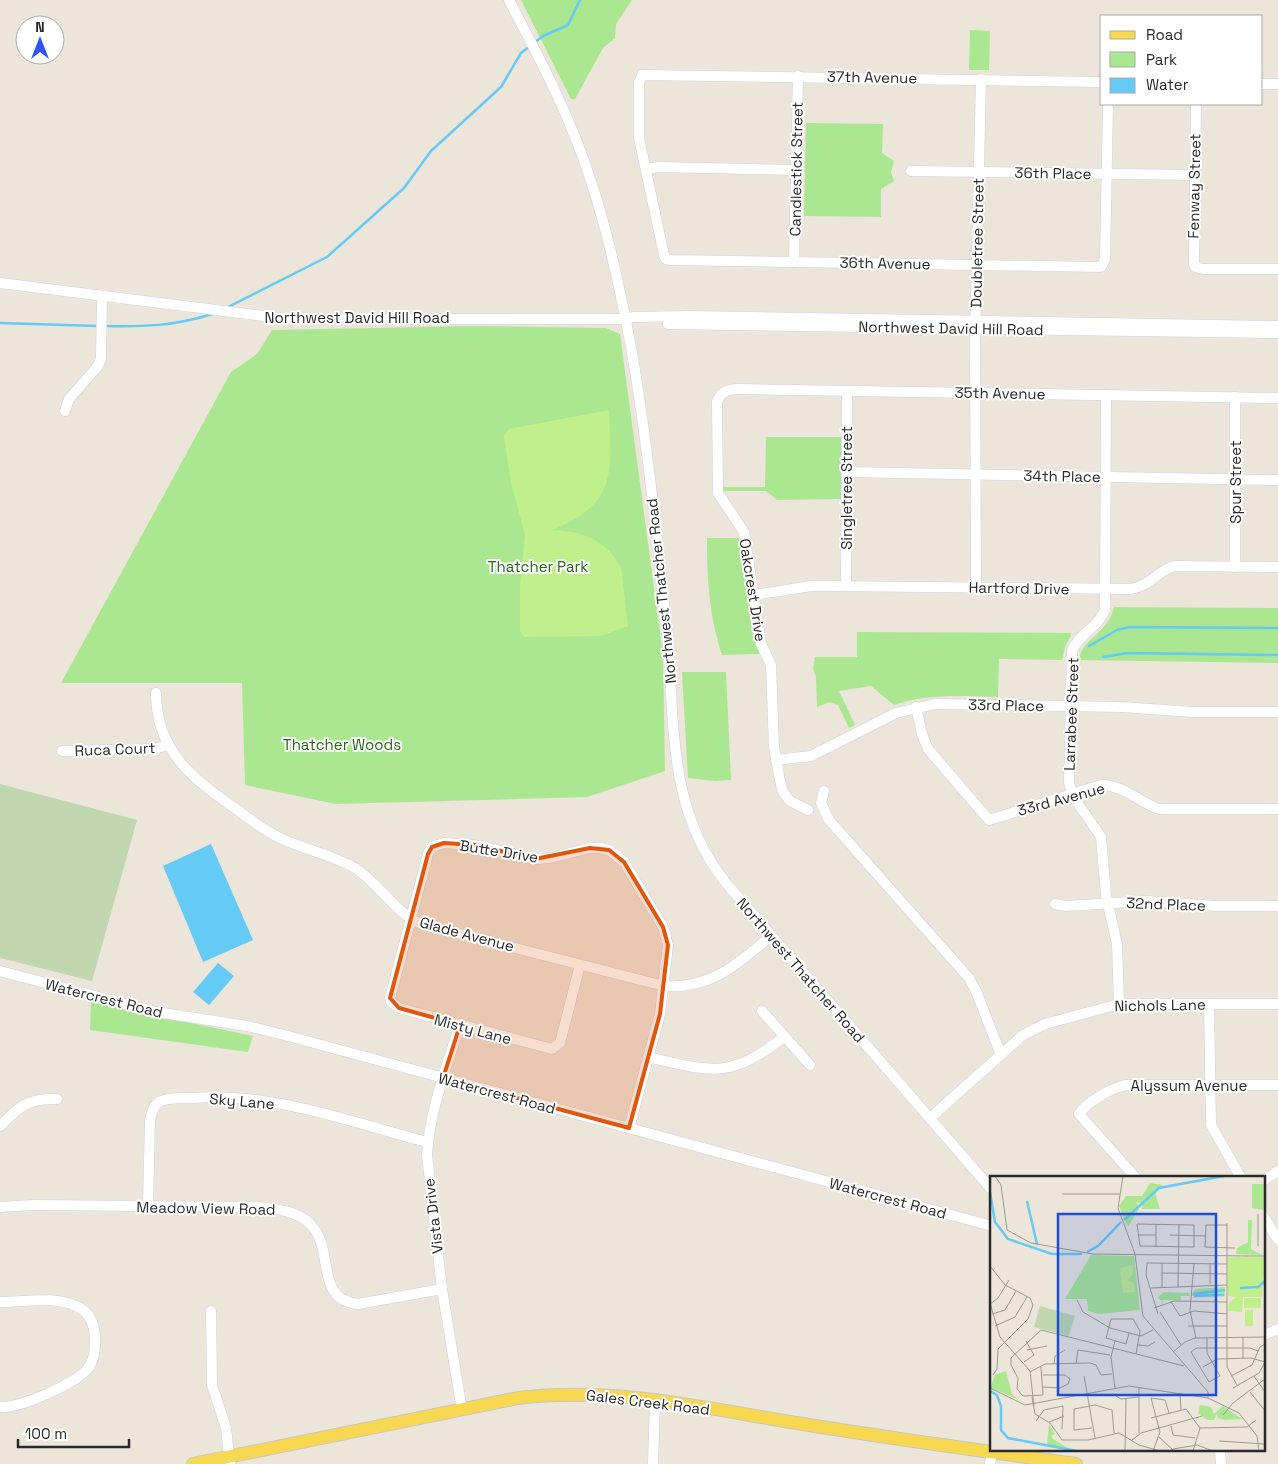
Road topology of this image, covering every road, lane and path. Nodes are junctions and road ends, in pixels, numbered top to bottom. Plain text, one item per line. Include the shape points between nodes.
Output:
1 (510, 0) edge
2 (798, 76) junction
3 (981, 79) junction
4 (1100, 82) edge
5 (1263, 84) edge
6 (1278, 84) edge
7 (1108, 105) edge
8 (1196, 105) edge
9 (646, 169) junction
10 (795, 170) junction
11 (911, 171) dead end
12 (978, 172) junction
13 (1107, 174) junction
14 (1194, 176) junction
15 (794, 262) junction
16 (976, 265) junction
17 (1278, 269) edge
18 (0, 283) edge
19 (102, 297) junction
20 (626, 319) junction
21 (976, 325) junction
22 (1278, 326) edge
23 (1278, 333) edge
24 (847, 391) junction
25 (722, 393) joint
26 (975, 393) junction
27 (1106, 395) junction
28 (1235, 397) junction
29 (1278, 398) edge
30 (65, 411) dead end
31 (846, 472) junction
32 (976, 475) junction
33 (1106, 477) junction
34 (1235, 479) junction
35 (1278, 480) edge
36 (1235, 566) junction
37 (1278, 567) edge
38 (846, 586) junction
39 (976, 588) junction
40 (1106, 589) junction
41 (754, 595) junction
42 (156, 693) dead end
43 (1070, 706) junction
44 (916, 707) junction
45 (1278, 712) edge
46 (168, 744) junction
47 (62, 751) dead end
48 (776, 760) junction
49 (824, 791) dead end
50 (1072, 794) junction
51 (1278, 809) edge
52 (808, 810) dead end
53 (1108, 903) junction
54 (1055, 904) dead end
55 (1278, 906) edge
56 (410, 919) junction
57 (771, 936) junction
58 (580, 965) junction
59 (0, 971) edge
60 (664, 986) junction
61 (1118, 1004) junction
62 (1209, 1004) junction
63 (1278, 1004) edge
64 (762, 1011) dead end
65 (460, 1025) junction
66 (784, 1036) junction
67 (1001, 1055) junction
68 (648, 1057) junction
69 (810, 1065) dead end
70 (444, 1078) junction
71 (1278, 1085) edge
72 (1209, 1086) junction
73 (57, 1099) dead end
74 (930, 1118) junction
75 (0, 1126) edge
76 (629, 1128) junction
77 (427, 1142) junction
78 (1278, 1172) edge
79 (1134, 1176) edge
80 (1240, 1176) edge
81 (1266, 1179) edge
82 (990, 1188) edge
83 (148, 1206) junction
84 (0, 1207) edge
85 (1266, 1220) edge
86 (990, 1225) edge
87 (1278, 1240) edge
88 (442, 1289) junction
89 (0, 1302) edge
90 (211, 1310) dead end
91 (1278, 1328) edge
92 (1266, 1334) edge
93 (655, 1401) junction
94 (0, 1407) edge
95 (462, 1410) junction
96 (991, 1458) edge
97 (230, 1461) edge
98 (193, 1464) edge
99 (653, 1464) edge
100 (1076, 1464) edge

1 - 20 street, Northwest Thatcher Road via 567,118 588,171
2 - 3 street, 37th Avenue
2 - 9 street, 37th Avenue via 642,75 638,127
2 - 10 street, Candlestick Street
3 - 4 street, 37th Avenue
3 - 12 street, Doubletree Street
5 - 6 street
7 - 13 street
8 - 14 street, Fenway Street
9 - 10 street
9 - 15 street, 36th Avenue via 666,259
10 - 15 street, Candlestick Street
11 - 12 street, 36th Place
12 - 13 street, 36th Place
12 - 16 street, Doubletree Street
13 - 14 street, 36th Place
13 - 16 street, 36th Avenue via 1104,266
14 - 17 street, Fenway Street via 1192,256 1196,267
15 - 16 street, 36th Avenue
16 - 21 street, Doubletree Street
18 - 19 street, Northwest David Hill Road
19 - 20 street, Northwest David Hill Road via 288,319
19 - 30 street via 101,359 68,399
20 - 21 street, Northwest David Hill Road via 689,316
20 - 57 street, Northwest Thatcher Road via 658,546 683,801 693,831 710,863
21 - 22 street, Northwest David Hill Road
21 - 23 street, Northwest David Hill Road
21 - 26 street, Doubletree Street
24 - 25 street, 35th Avenue via 734,389
24 - 26 street, 35th Avenue
24 - 31 street, Singletree Street
25 - 41 street, Oakcrest Drive via 717,405 718,493 743,529
26 - 27 street, 35th Avenue
26 - 32 street, Doubletree Street
27 - 28 street, 35th Avenue
27 - 33 street, Larrabee Street
28 - 29 street, 35th Avenue
28 - 34 street, Spur Street
31 - 32 street, 34th Place
31 - 38 street, Singletree Street
32 - 33 street, 34th Place
32 - 39 street, Doubletree Street
33 - 34 street, 34th Place
33 - 40 street, Larrabee Street
34 - 35 street, 34th Place
34 - 36 street, Spur Street
36 - 37 street, Hartford Drive
36 - 40 street, Hartford Drive via 1174,566 1143,586
38 - 39 street, Hartford Drive
38 - 41 street, Hartford Drive via 811,586
39 - 40 street, Hartford Drive
40 - 43 street, Larrabee Street via 1102,617 1072,651
41 - 48 street, Oakcrest Drive via 761,644 771,665
42 - 46 street, Glade Avenue via 157,716
43 - 44 street, 33rd Place via 940,704
43 - 45 street, 33rd Place
43 - 50 street, Larrabee Street via 1069,782
44 - 48 street, 33rd Place via 890,716 815,754
44 - 50 street, 33rd Avenue via 928,749 989,820
46 - 47 street, Ruca Court via 154,749
46 - 56 street, Glade Avenue via 203,787 280,838 356,869
48 - 52 street, Oakcrest Drive via 783,792 790,801
49 - 67 street via 821,803 829,820 968,978
50 - 51 street, 33rd Avenue via 1109,785 1159,809
50 - 53 street, Larrabee Street via 1101,837
53 - 54 street, 32nd Place
53 - 55 street, 32nd Place via 1147,901
53 - 61 street, Larrabee Street via 1117,944
56 - 58 street, Glade Avenue
56 - 60 street, Butte Drive via 428,854 437,844 475,845 535,859 590,848 609,850 624,862 663,927 668,945
56 - 65 street, Misty Lane via 390,993 391,1002 399,1008
57 - 60 street, Glade Avenue via 726,972 712,979 683,986
57 - 74 street, Northwest Thatcher Road
58 - 60 street, Glade Avenue
58 - 65 street, Misty Lane via 556,1048 544,1048
59 - 70 street, Watercrest Road via 156,1012 247,1026
60 - 68 street, Butte Drive
61 - 62 street, Nichols Lane
61 - 67 street, Nichols Lane via 1037,1027
62 - 63 street, Nichols Lane
62 - 72 street
64 - 66 street
65 - 70 street, Vista Drive
66 - 68 street via 761,1054 732,1068 698,1069
66 - 69 street
67 - 74 street, Nichols Lane
68 - 76 street, Butte Drive
70 - 76 street, Watercrest Road
70 - 77 street, Vista Drive
71 - 72 street, Alyssum Avenue
72 - 79 street, Alyssum Avenue via 1121,1086 1108,1091 1079,1114
72 - 80 street via 1211,1125
73 - 75 street via 28,1102
74 - 82 street, Northwest Thatcher Road
76 - 86 street, Watercrest Road
77 - 83 street, Sky Lane via 258,1100 198,1097 161,1101 153,1108 150,1120
77 - 88 street, Vista Drive
78 - 81 street
83 - 84 street, Meadow View Road
83 - 88 street, Meadow View Road via 260,1207 299,1216 317,1232 331,1288 346,1303 358,1304
85 - 87 street
88 - 95 street, Vista Drive
89 - 94 street via 60,1302 77,1306 88,1315 93,1325 94,1344 92,1361 82,1375 34,1399
90 - 97 street via 212,1385 226,1428
91 - 92 street
93 - 95 main road, Gales Creek Road via 573,1393 518,1398
93 - 96 main road, Gales Creek Road
93 - 99 street
95 - 97 main road, Gales Creek Road
96 - 100 main road, Gales Creek Road
97 - 98 main road, Gales Creek Road

